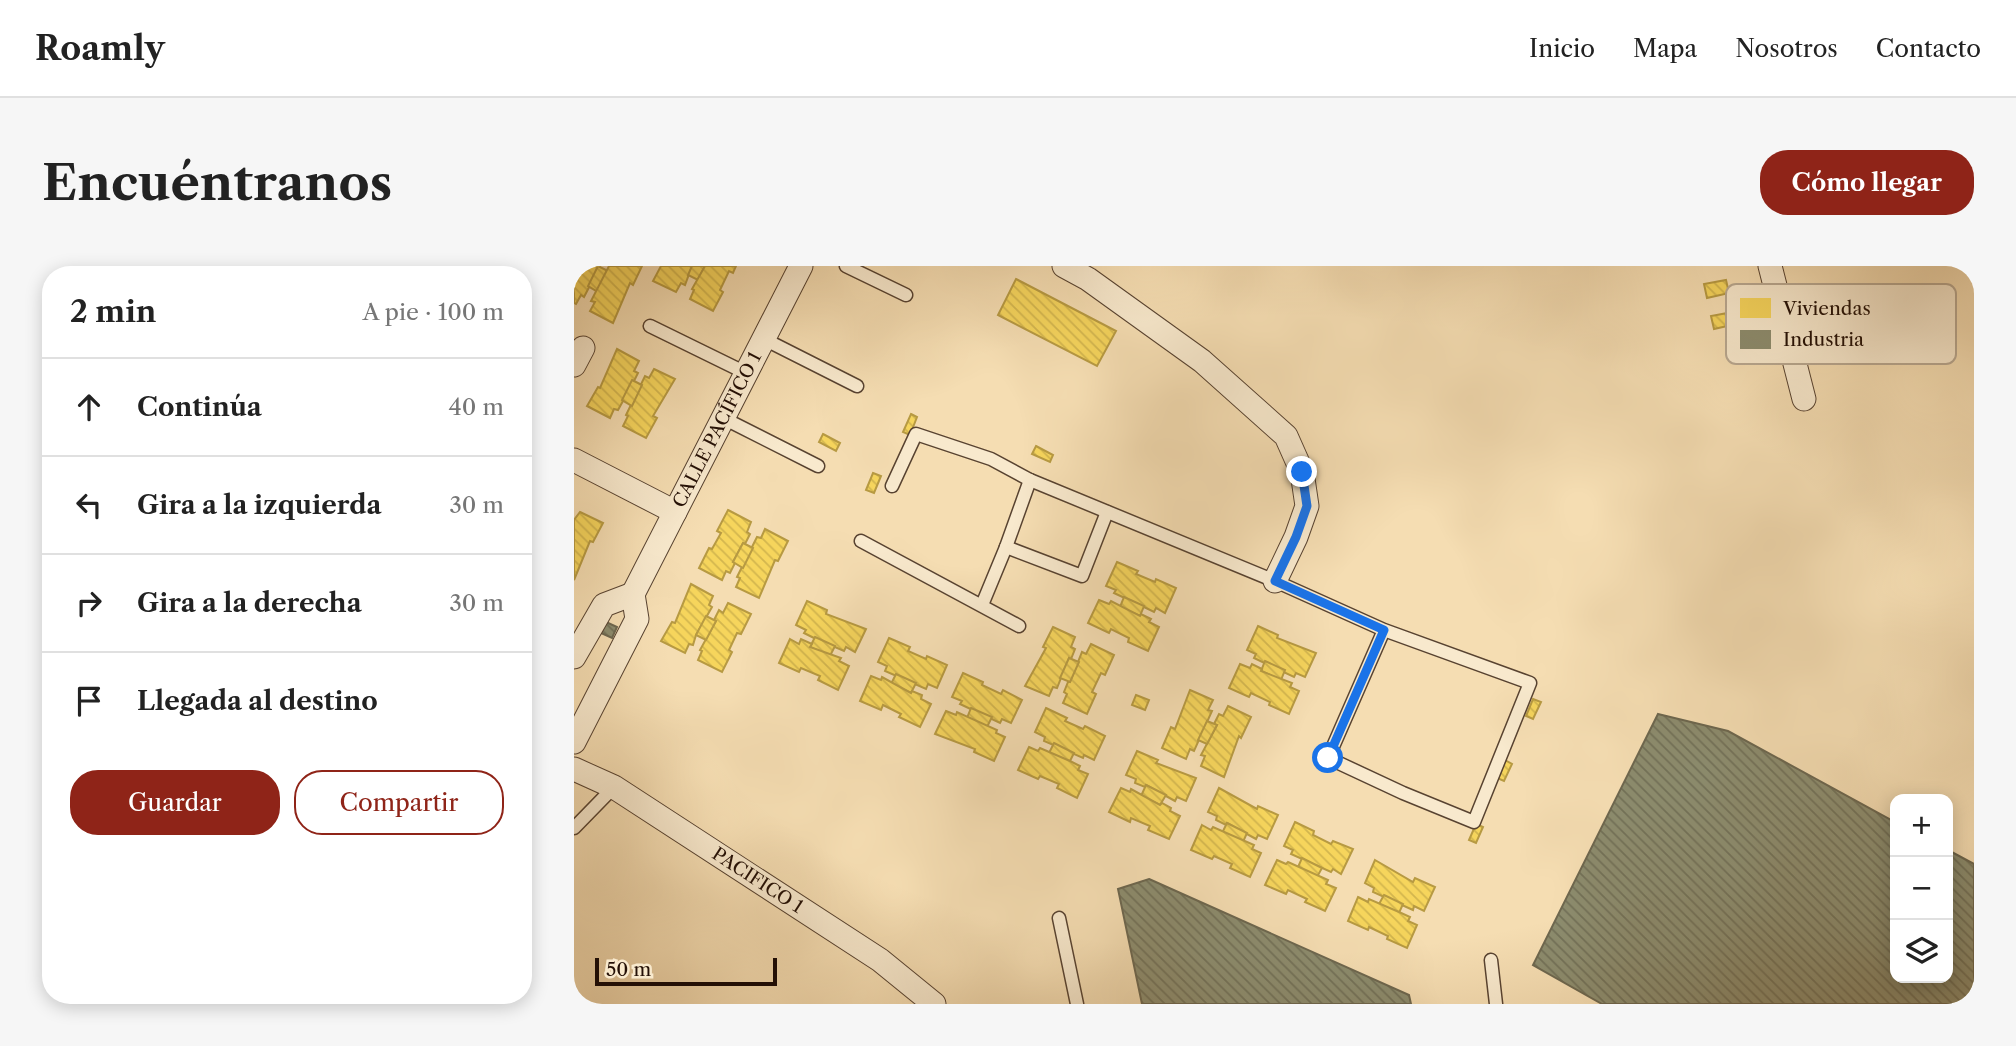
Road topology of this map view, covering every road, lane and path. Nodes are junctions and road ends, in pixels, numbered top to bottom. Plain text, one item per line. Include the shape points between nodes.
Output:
1 (802, 266) edge
2 (846, 266) edge
3 (1064, 266) edge
4 (1770, 266) edge
5 (1775, 284) edge
6 (906, 295) dead end
7 (650, 326) dead end
8 (764, 339) junction
9 (1795, 364) edge
10 (746, 373) junction
11 (856, 386) dead end
12 (1804, 399) dead end
13 (723, 418) junction
14 (574, 460) edge
15 (818, 466) dead end
16 (1030, 480) junction
17 (892, 486) dead end
18 (675, 512) junction
19 (1107, 512) junction
20 (862, 541) dead end
21 (1006, 547) junction
22 (1275, 581) junction
23 (633, 594) junction
24 (982, 605) junction
25 (1019, 626) dead end
26 (588, 630) junction
27 (1384, 630) junction
28 (625, 645) junction
29 (574, 657) edge
30 (574, 742) edge
31 (574, 769) edge
32 (614, 787) junction
33 (574, 828) edge
34 (1059, 918) dead end
35 (1491, 960) dead end
36 (934, 1004) edge
37 (1077, 1004) edge
38 (1496, 1004) edge

1 - 8 street, CALLE PACÍFICO 1
2 - 6 lane
3 - 22 street via 1202,361 1286,436 1302,472 1307,506
4 - 5 street
7 - 10 lane
8 - 10 street, CALLE PACÍFICO 1
8 - 11 lane
9 - 12 street
10 - 13 street, CALLE PACÍFICO 1
13 - 15 lane
13 - 18 street, CALLE PACÍFICO 1
14 - 18 street
16 - 17 lane via 991,459 916,434
16 - 19 lane
16 - 21 lane
18 - 23 street, CALLE PACÍFICO 1
19 - 21 lane via 1082,576
19 - 22 lane
20 - 24 lane
21 - 24 lane
22 - 27 lane
23 - 26 street via 604,605
23 - 28 street, CALLE PACÍFICO 1 via 637,620
24 - 25 lane
26 - 28 street
26 - 29 street
27 - 27 lane via 1530,683 1474,822 1328,758
28 - 30 street, CALLE PACÍFICO 1
31 - 32 street, PACIFICO 1
32 - 33 lane
32 - 36 street, PACIFICO 1 via 880,960
34 - 37 lane
35 - 38 lane

